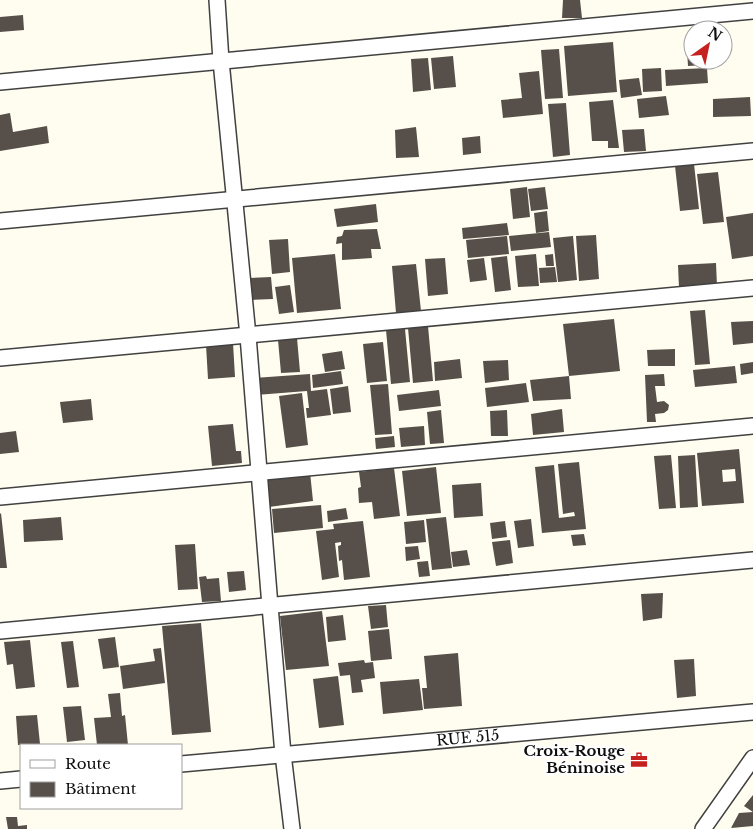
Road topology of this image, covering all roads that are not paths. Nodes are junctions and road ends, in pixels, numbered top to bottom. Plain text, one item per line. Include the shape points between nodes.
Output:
1 (217, 0) edge
2 (753, 11) edge
3 (221, 61) junction
4 (0, 82) edge
5 (753, 151) edge
6 (236, 199) junction
7 (0, 221) edge
8 (753, 288) edge
9 (248, 336) junction
10 (0, 358) edge
11 (753, 426) edge
12 (258, 473) junction
13 (0, 497) edge
14 (753, 560) edge
15 (270, 606) junction
16 (0, 631) edge
17 (753, 712) edge
18 (283, 754) junction
19 (753, 758) edge
20 (182, 764) edge
21 (20, 779) edge
22 (0, 781) edge
23 (292, 829) edge
24 (703, 829) edge

1 - 3 street
2 - 3 street
3 - 4 street
3 - 6 street
5 - 6 street
6 - 7 street
6 - 9 street
8 - 9 street
9 - 10 street
9 - 12 street
11 - 12 street
12 - 13 street
12 - 15 street
14 - 15 street
15 - 16 street
15 - 18 street
17 - 18 street, RUE 515
18 - 20 street, RUE 515
18 - 23 street
19 - 24 street
21 - 22 street

